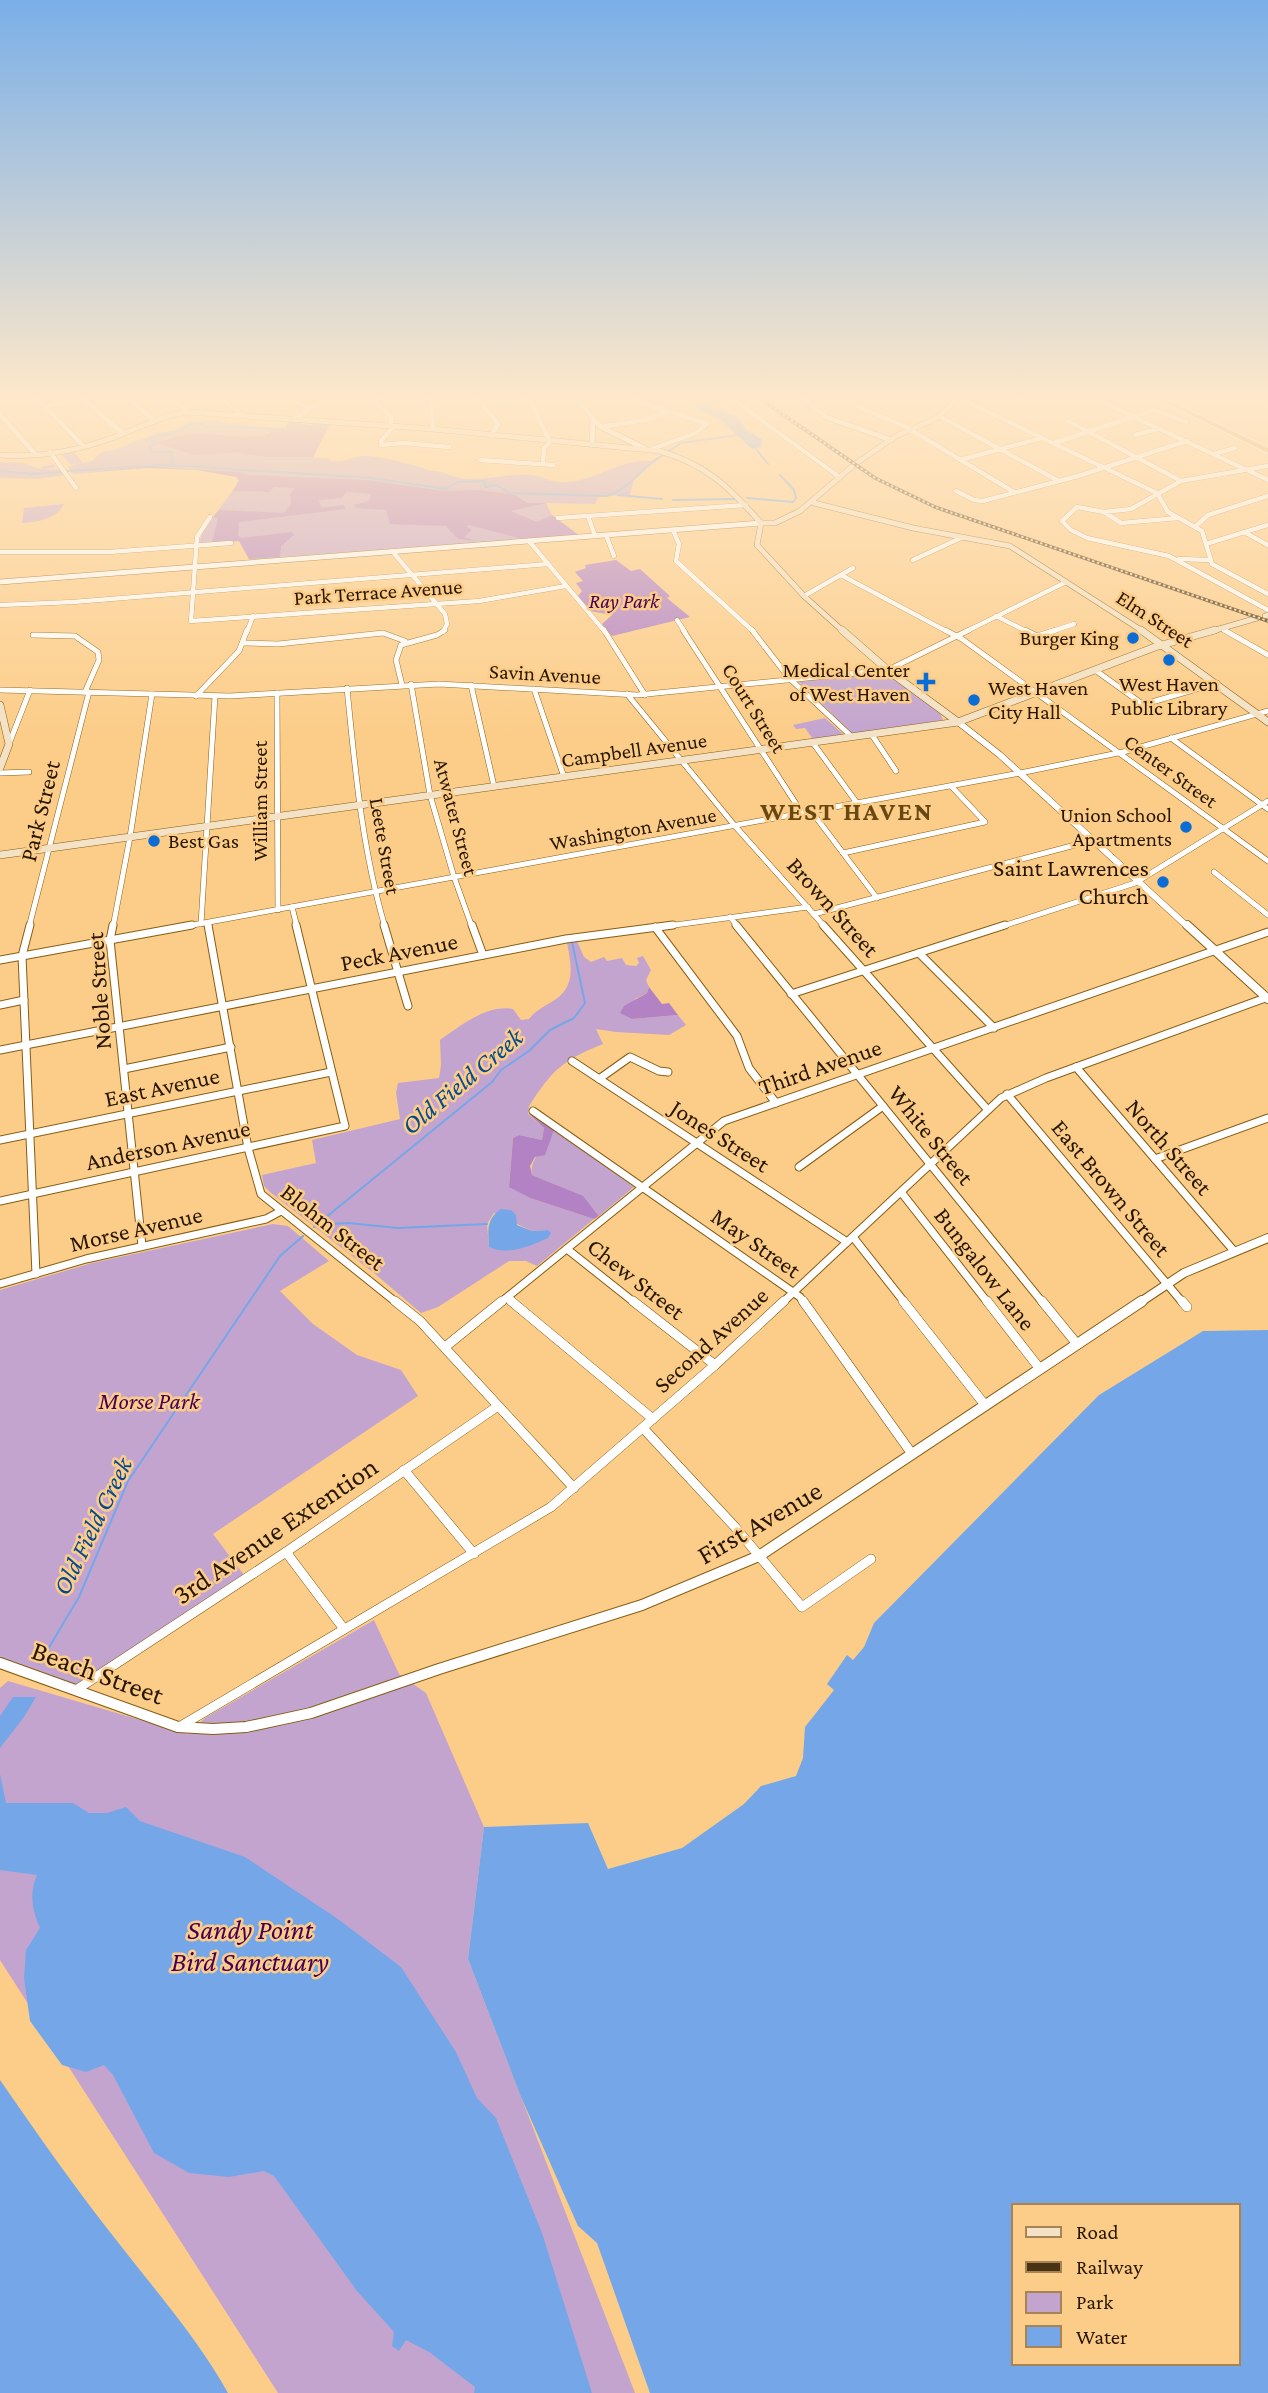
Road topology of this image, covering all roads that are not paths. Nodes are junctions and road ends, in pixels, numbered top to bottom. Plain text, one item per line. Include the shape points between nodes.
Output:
1 (650, 512) edge
2 (752, 512) edge
3 (796, 512) edge
4 (848, 512) edge
5 (1073, 512) edge
6 (1104, 512) edge
7 (1168, 512) edge
8 (1216, 512) edge
9 (588, 516) junction
10 (210, 517) dead end
11 (558, 519) dead end
12 (1178, 519) junction
13 (761, 523) junction
14 (1268, 525) edge
15 (1195, 527) junction
16 (673, 530) junction
17 (1244, 533) junction
18 (606, 535) junction
19 (595, 536) junction
20 (963, 537) junction
21 (529, 541) junction
22 (231, 543) dead end
23 (1206, 544) junction
24 (196, 545) junction
25 (1268, 545) edge
26 (392, 551) junction
27 (0, 552) edge
28 (614, 556) dead end
29 (1174, 558) junction
30 (913, 560) dead end
31 (1210, 560) junction
32 (548, 564) junction
33 (195, 566) junction
34 (853, 568) dead end
35 (412, 575) junction
36 (841, 575) junction
37 (0, 582) edge
38 (1066, 582) junction
39 (566, 586) junction
40 (193, 591) junction
41 (1268, 594) edge
42 (804, 596) junction
43 (435, 602) junction
44 (0, 605) edge
45 (1267, 613) edge
46 (253, 617) junction
47 (996, 617) junction
48 (1257, 618) dead end
49 (677, 620) dead end
50 (1074, 624) dead end
51 (1221, 628) junction
52 (33, 635) dead end
53 (957, 637) junction
54 (405, 641) junction
55 (244, 643) junction
56 (1163, 644) junction
57 (1268, 655) edge
58 (888, 670) junction
59 (1095, 670) junction
60 (793, 680) junction
61 (1217, 683) junction
62 (411, 684) junction
63 (402, 685) junction
64 (471, 685) junction
65 (720, 687) junction
66 (347, 688) junction
67 (534, 689) junction
68 (0, 690) edge
69 (30, 690) junction
70 (87, 692) junction
71 (277, 693) junction
72 (1036, 693) junction
73 (152, 694) junction
74 (627, 694) junction
75 (645, 695) junction
76 (196, 696) junction
77 (215, 696) junction
78 (1141, 703) junction
79 (0, 705) edge
80 (1121, 711) dead end
81 (1268, 711) edge
82 (1257, 714) junction
83 (958, 722) junction
84 (1268, 722) edge
85 (872, 734) junction
86 (852, 737) junction
87 (1171, 738) junction
88 (813, 743) junction
89 (9, 744) junction
90 (761, 750) junction
91 (1119, 753) junction
92 (3, 754) edge
93 (682, 761) junction
94 (0, 771) edge
95 (896, 771) dead end
96 (29, 772) dead end
97 (1020, 773) junction
98 (564, 777) junction
99 (494, 786) junction
100 (951, 786) junction
101 (430, 795) junction
102 (857, 803) junction
103 (1265, 803) edge
104 (359, 805) junction
105 (1268, 809) edge
106 (812, 812) junction
107 (802, 813) junction
108 (278, 817) junction
109 (207, 826) junction
110 (735, 826) junction
111 (1222, 828) junction
112 (130, 837) junction
113 (1094, 840) junction
114 (51, 848) junction
115 (844, 853) junction
116 (0, 855) edge
117 (1268, 861) edge
118 (1214, 872) dead end
119 (454, 877) junction
120 (1139, 881) junction
121 (374, 892) junction
122 (877, 898) junction
123 (292, 907) junction
124 (808, 908) junction
125 (278, 910) junction
126 (814, 914) junction
127 (1268, 915) edge
128 (730, 917) junction
129 (205, 923) junction
130 (655, 927) junction
131 (1268, 932) edge
132 (110, 940) junction
133 (1215, 951) junction
134 (919, 953) junction
135 (483, 955) junction
136 (22, 956) junction
137 (0, 960) edge
138 (864, 971) junction
139 (397, 972) junction
140 (312, 988) junction
141 (791, 994) junction
142 (1267, 998) edge
143 (24, 1000) junction
144 (0, 1005) edge
145 (223, 1006) junction
146 (408, 1006) dead end
147 (119, 1026) junction
148 (993, 1028) junction
149 (27, 1045) junction
150 (231, 1047) junction
151 (933, 1049) junction
152 (0, 1050) edge
153 (572, 1061) dead end
154 (1076, 1067) junction
155 (124, 1069) junction
156 (331, 1072) junction
157 (668, 1072) dead end
158 (858, 1075) junction
159 (599, 1079) junction
160 (238, 1091) junction
161 (1007, 1094) junction
162 (776, 1103) junction
163 (883, 1106) junction
164 (988, 1110) junction
165 (533, 1111) dead end
166 (128, 1114) junction
167 (1268, 1118) edge
168 (29, 1134) junction
169 (0, 1140) edge
170 (696, 1144) junction
171 (248, 1148) junction
172 (1154, 1159) junction
173 (931, 1164) junction
174 (799, 1167) dead end
175 (135, 1172) junction
176 (642, 1187) junction
177 (901, 1192) junction
178 (32, 1195) junction
179 (0, 1201) edge
180 (281, 1211) junction
181 (1268, 1238) edge
182 (850, 1239) junction
183 (142, 1246) junction
184 (567, 1249) junction
185 (1234, 1251) junction
186 (36, 1274) junction
187 (0, 1284) edge
188 (1167, 1284) junction
189 (793, 1292) junction
190 (507, 1297) junction
191 (1187, 1307) dead end
192 (1077, 1344) junction
193 (445, 1348) junction
194 (715, 1365) junction
195 (1040, 1369) junction
196 (985, 1405) junction
197 (498, 1406) junction
198 (653, 1419) junction
199 (643, 1428) junction
200 (912, 1454) junction
201 (404, 1470) junction
202 (574, 1488) junction
203 (285, 1552) junction
204 (474, 1554) junction
205 (759, 1556) junction
206 (871, 1559) dead end
207 (344, 1629) junction
208 (0, 1663) edge
209 (75, 1691) junction
210 (178, 1727) junction

1 - 9 street
2 - 13 main road
3 - 13 main road
4 - 20 main road, Elm Street
5 - 29 street via 1062,521 1087,538
6 - 12 street via 1123,524
7 - 12 street
8 - 15 street
9 - 11 street
9 - 19 street
10 - 24 street via 198,532
12 - 15 street
13 - 16 street
13 - 42 main road via 757,545
14 - 17 street
15 - 23 street via 1202,531
16 - 18 street
16 - 60 street via 679,544 676,561 753,631
17 - 23 street
17 - 25 street
18 - 19 street
18 - 28 street
19 - 21 street
20 - 30 street
20 - 38 main road, Elm Street via 1010,546
21 - 26 street
21 - 32 street
22 - 24 street
23 - 31 street
24 - 27 street via 109,552
24 - 33 street
26 - 33 street
26 - 35 street
29 - 31 street
29 - 45 street
31 - 41 street
32 - 35 street
32 - 39 street
33 - 37 street
33 - 40 street
34 - 36 street
35 - 40 street
35 - 43 street
36 - 42 street
36 - 53 street, Center Street
38 - 47 street, Savin Avenue
38 - 56 main road, Elm Street
39 - 43 street, Park Terrace Avenue via 479,601
39 - 75 street via 607,634
40 - 44 street
40 - 46 street, Park Terrace Avenue via 191,621
42 - 58 main road
43 - 46 street, Park Terrace Avenue
43 - 54 street via 447,617 445,630
46 - 55 street
47 - 50 street via 1037,636
47 - 53 street, Savin Avenue
48 - 51 main road, Campbell Avenue
49 - 65 street, Court Street
51 - 56 main road, Campbell Avenue
51 - 57 street
52 - 70 street, Park Street via 75,636 98,652
53 - 58 street, Savin Avenue
53 - 72 street, Center Street
54 - 55 street via 383,633 278,645
54 - 63 street via 397,652
55 - 76 street
56 - 59 main road, Campbell Avenue
56 - 61 main road, Elm Street
58 - 60 street, Savin Avenue
58 - 83 main road
59 - 72 main road, Campbell Avenue
59 - 78 street
60 - 65 street, Savin Avenue
60 - 86 street
61 - 78 street
61 - 82 main road, Elm Street
62 - 63 street, Savin Avenue
62 - 64 street, Savin Avenue
62 - 101 street, Atwater Street
63 - 66 street, Savin Avenue
64 - 67 street, Savin Avenue
64 - 99 street
65 - 75 street, Savin Avenue
65 - 90 street, Court Street
66 - 71 street, Savin Avenue
66 - 104 street, Leete Street
67 - 74 street, Savin Avenue
67 - 98 street
68 - 69 street, Savin Avenue
69 - 70 street, Savin Avenue
69 - 89 street
70 - 73 street, Savin Avenue
70 - 114 street, Park Street
71 - 77 street, Savin Avenue
71 - 108 street, William Street
72 - 83 main road, Campbell Avenue
72 - 91 street, Center Street
73 - 76 street, Savin Avenue
73 - 112 street, Noble Street
74 - 75 street, Savin Avenue
74 - 93 street, Brown Street
76 - 77 street, Savin Avenue
77 - 109 street, Blohm Street
78 - 80 street
79 - 89 main road
81 - 82 street, Washington Avenue
82 - 84 main road, Elm Street
82 - 87 street, Washington Avenue
83 - 85 main road, Campbell Avenue
83 - 97 street
85 - 86 main road, Campbell Avenue
85 - 95 street
86 - 88 main road, Campbell Avenue
87 - 91 street, Washington Avenue
87 - 103 street
88 - 90 main road, Campbell Avenue
88 - 102 street
89 - 92 main road
90 - 93 main road, Campbell Avenue
90 - 107 street, Court Street
91 - 97 street, Washington Avenue
91 - 111 street, Center Street
92 - 94 main road
93 - 98 main road, Campbell Avenue
93 - 110 street, Brown Street
94 - 96 street
97 - 100 street, Washington Avenue
97 - 113 street
98 - 99 main road, Campbell Avenue
99 - 101 main road, Campbell Avenue
100 - 102 street, Washington Avenue
100 - 115 street via 985,822
101 - 104 main road, Campbell Avenue
101 - 119 street, Atwater Street
102 - 106 street, Washington Avenue
103 - 105 street
103 - 111 street
104 - 108 main road, Campbell Avenue
104 - 121 street, Leete Street
106 - 107 street, Washington Avenue
106 - 115 street
107 - 110 street, Washington Avenue
108 - 109 main road, Campbell Avenue
108 - 125 street, William Street
109 - 112 main road, Campbell Avenue
109 - 129 street, Blohm Street
110 - 119 street, Washington Avenue
110 - 124 street, Brown Street
111 - 117 street, Center Street
111 - 120 street
112 - 114 main road, Campbell Avenue
112 - 132 street, Noble Street
113 - 120 street
113 - 122 street
114 - 116 main road, Campbell Avenue
114 - 136 street, Park Street
115 - 122 street
118 - 127 street
119 - 121 street, Washington Avenue
119 - 135 street, Atwater Street
120 - 133 street
120 - 134 street
121 - 123 street, Washington Avenue
121 - 139 street, Leete Street
122 - 126 street
123 - 125 street, Washington Avenue
123 - 140 street
124 - 126 street, Brown Street
124 - 128 street, Peck Avenue
125 - 129 street, Washington Avenue
126 - 138 street, Brown Street
128 - 130 street, Peck Avenue
128 - 141 street, White Street
129 - 132 street, Washington Avenue
129 - 145 street, Blohm Street
130 - 135 street, Peck Avenue
130 - 162 street via 737,1036 750,1068
131 - 133 street, Third Avenue
132 - 136 street, Washington Avenue
132 - 147 street, Noble Street
133 - 142 street
133 - 148 street, Third Avenue
134 - 138 street
134 - 148 street
135 - 139 street, Peck Avenue
136 - 137 street, Washington Avenue
136 - 143 street, Park Street
138 - 141 street
138 - 151 street, Brown Street
139 - 140 street, Peck Avenue
139 - 146 street, Leete Street
140 - 145 street, Peck Avenue
140 - 156 street
141 - 158 street, White Street
142 - 154 street, Second Avenue
143 - 144 street
143 - 149 street, Park Street
145 - 147 street, Peck Avenue
145 - 150 street, Blohm Street
147 - 149 street, Peck Avenue
147 - 155 street, Noble Street
148 - 151 street, Third Avenue
149 - 152 street, Peck Avenue
149 - 168 street, Park Street
150 - 155 street
150 - 160 street, Blohm Street
151 - 158 street, Third Avenue
151 - 164 street, Brown Street
153 - 159 street, Jones Street
154 - 161 street, Second Avenue
154 - 172 street, North Street
155 - 166 street, Noble Street
156 - 160 street, East Avenue
156 - 171 street, Anderson Avenue via 345,1126
157 - 159 street via 631,1057
158 - 162 street, Third Avenue
158 - 163 street, White Street
159 - 170 street, Jones Street
160 - 166 street, East Avenue
160 - 171 street, Blohm Street
161 - 164 street, Second Avenue
161 - 188 street, East Brown Street
162 - 170 street, Third Avenue via 724,1121
163 - 173 street, White Street
163 - 174 street
164 - 173 street, Second Avenue
165 - 176 street, May Street
166 - 168 street, East Avenue
166 - 175 street, Noble Street
167 - 172 street
168 - 169 street, East Avenue
168 - 178 street, Park Street
170 - 176 street, Third Avenue
170 - 182 street, Jones Street
171 - 175 street, Anderson Avenue
171 - 180 street, Blohm Street via 258,1190
172 - 185 street, North Street
173 - 177 street, Second Avenue
173 - 192 street, White Street
175 - 178 street, Anderson Avenue
175 - 183 street, Noble Street
176 - 184 street, Third Avenue
176 - 189 street, May Street
177 - 182 street, Second Avenue
177 - 195 street, Bungalow Lane
178 - 179 street, Anderson Avenue
178 - 186 street, Park Street
180 - 183 street, Morse Avenue via 265,1219
180 - 193 street, Blohm Street via 421,1321
181 - 185 street, First Avenue
182 - 189 street, Second Avenue
182 - 196 street, Jones Street
183 - 186 street, Morse Avenue
184 - 190 street, Third Avenue
184 - 194 street, Chew Street
185 - 188 street, First Avenue
186 - 187 street, Morse Avenue
188 - 191 street, East Brown Street
188 - 192 street, First Avenue
189 - 194 street, Second Avenue
189 - 200 street, May Street
190 - 193 street, Third Avenue
190 - 198 street
192 - 195 street, First Avenue
193 - 197 street, Blohm Street
194 - 198 street, Second Avenue
195 - 196 street, First Avenue
196 - 200 street, First Avenue
197 - 201 street, 3rd Avenue Extention
197 - 202 street, Blohm Street
198 - 199 street, Second Avenue
199 - 202 street, Second Avenue
199 - 205 street
200 - 205 street, First Avenue
201 - 203 street, 3rd Avenue Extention
201 - 204 street
202 - 204 street, Second Avenue
203 - 207 street
203 - 209 street, 3rd Avenue Extention
204 - 207 street, Second Avenue
205 - 206 street via 802,1608
205 - 210 street, First Avenue via 685,1590 289,1718 232,1730
207 - 210 street, Second Avenue
208 - 209 street, Beach Street
209 - 210 street, Beach Street

